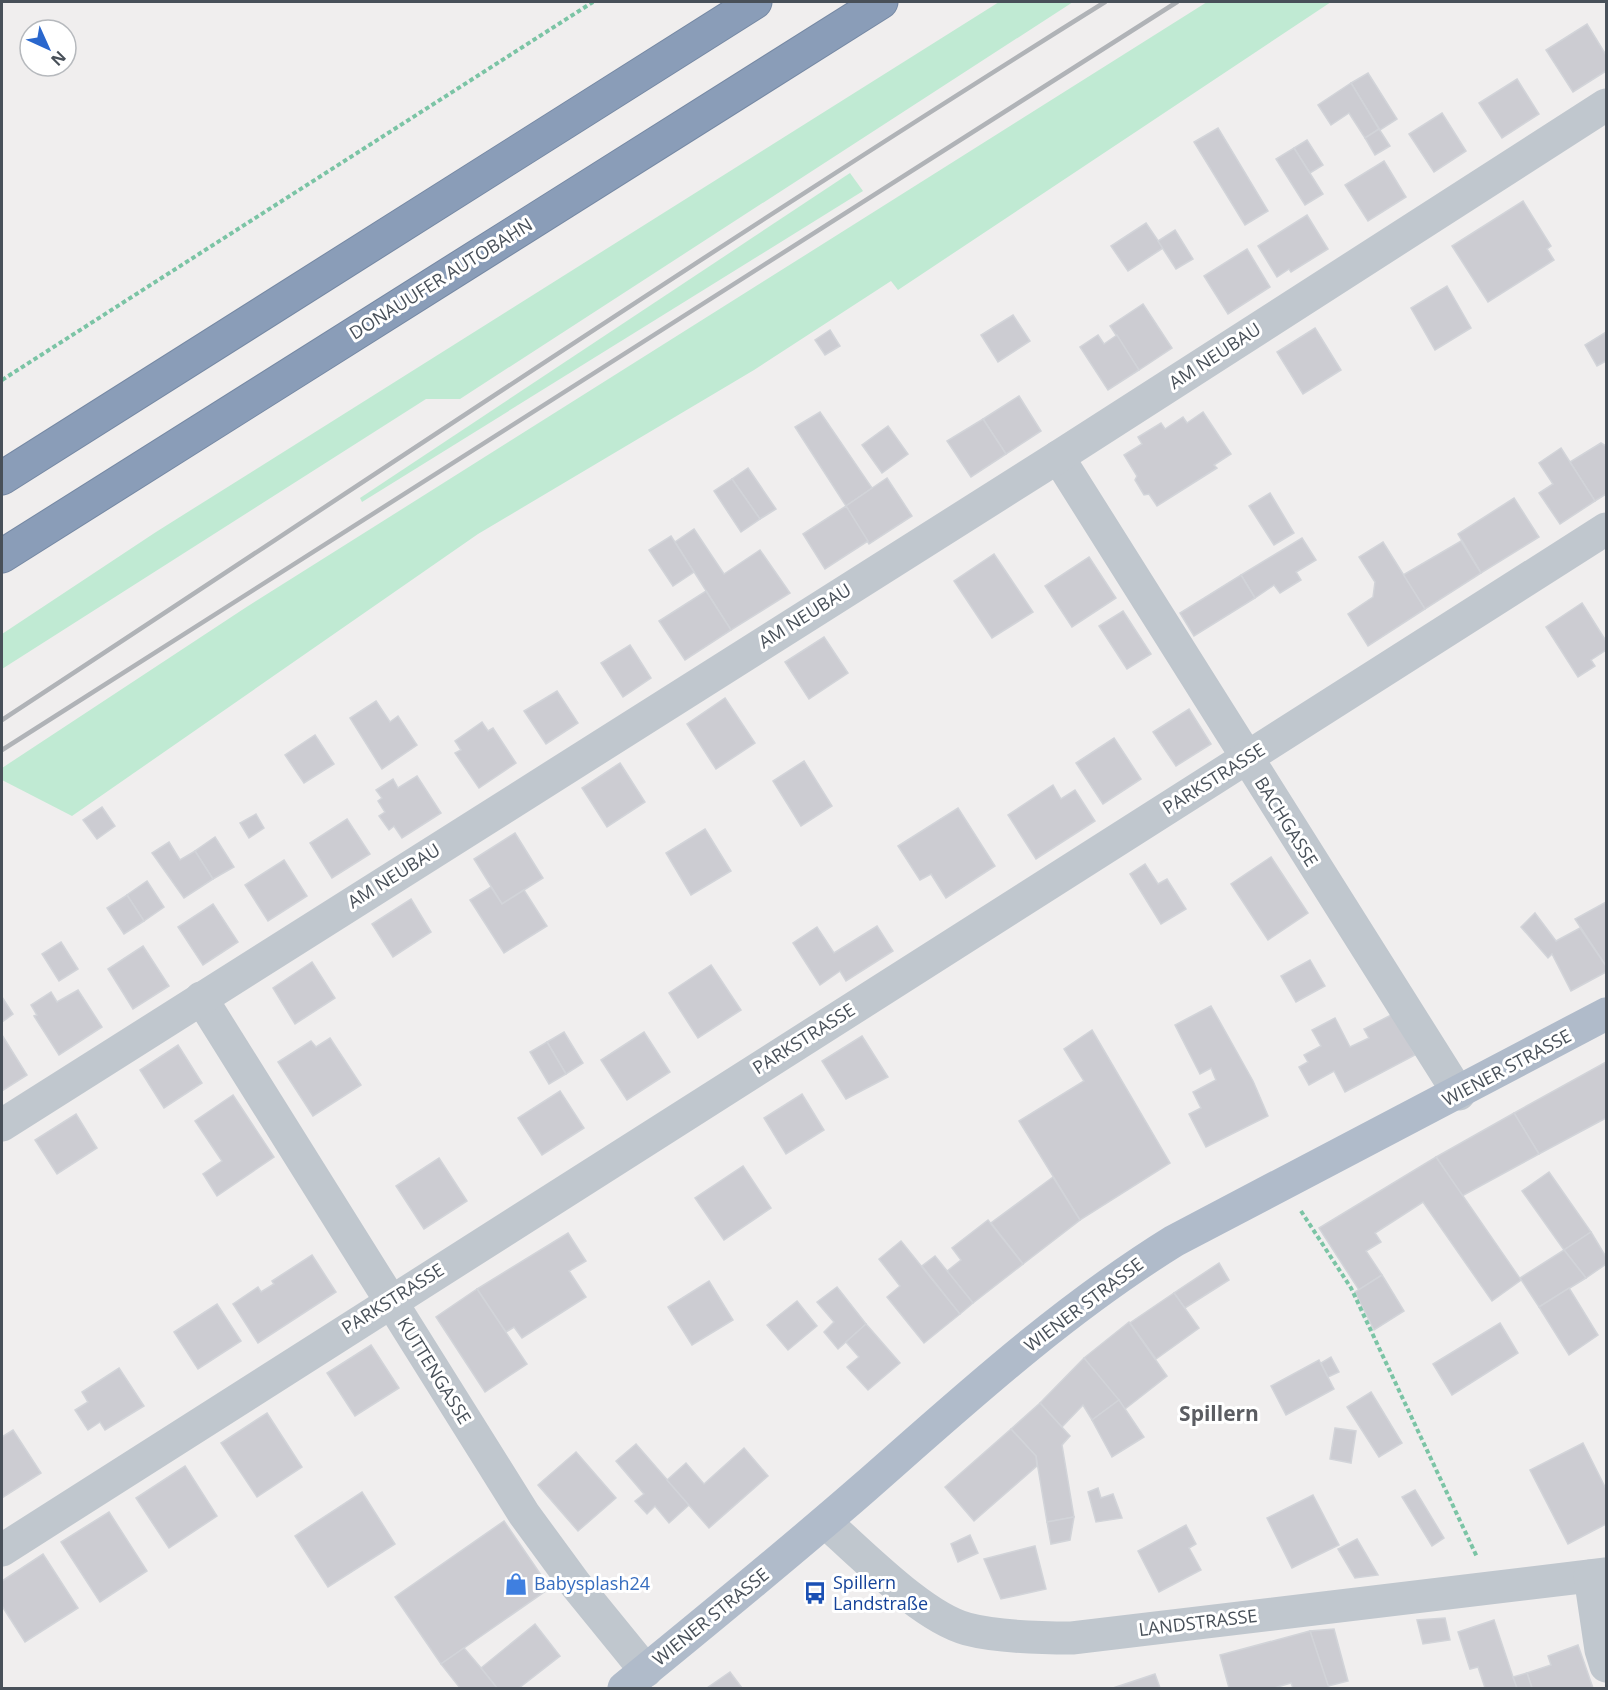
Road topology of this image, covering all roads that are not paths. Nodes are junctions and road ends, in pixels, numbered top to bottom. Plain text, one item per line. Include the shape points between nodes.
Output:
1 (755, 2) edge
2 (880, 2) edge
3 (1606, 105) edge
4 (1058, 457) junction
5 (2, 478) edge
6 (1606, 530) edge
7 (2, 556) edge
8 (1246, 759) junction
9 (201, 998) junction
10 (1606, 1014) edge
11 (1459, 1094) junction
12 (2, 1125) edge
13 (390, 1302) junction
14 (825, 1522) junction
15 (2, 1550) edge
16 (1598, 1575) edge
17 (1606, 1666) edge
18 (635, 1680) edge

1 - 5 highway
2 - 7 highway, DONAUUFER AUTOBAHN
3 - 4 street, AM NEUBAU
4 - 8 street, BACHGASSE
4 - 9 street, AM NEUBAU
6 - 8 street, PARKSTRASSE
8 - 11 street, BACHGASSE
8 - 13 street, PARKSTRASSE
9 - 12 street, AM NEUBAU
9 - 13 street, KUTTENGASSE
10 - 11 main road, WIENER STRASSE
11 - 14 main road, WIENER STRASSE via 1174,1241 1119,1275 1055,1323
13 - 15 street, PARKSTRASSE
13 - 18 street, KUTTENGASSE
14 - 16 street, LANDSTRASSE via 944,1620 968,1629 1042,1638 1072,1638
14 - 18 main road, WIENER STRASSE
16 - 17 street via 1601,1650

